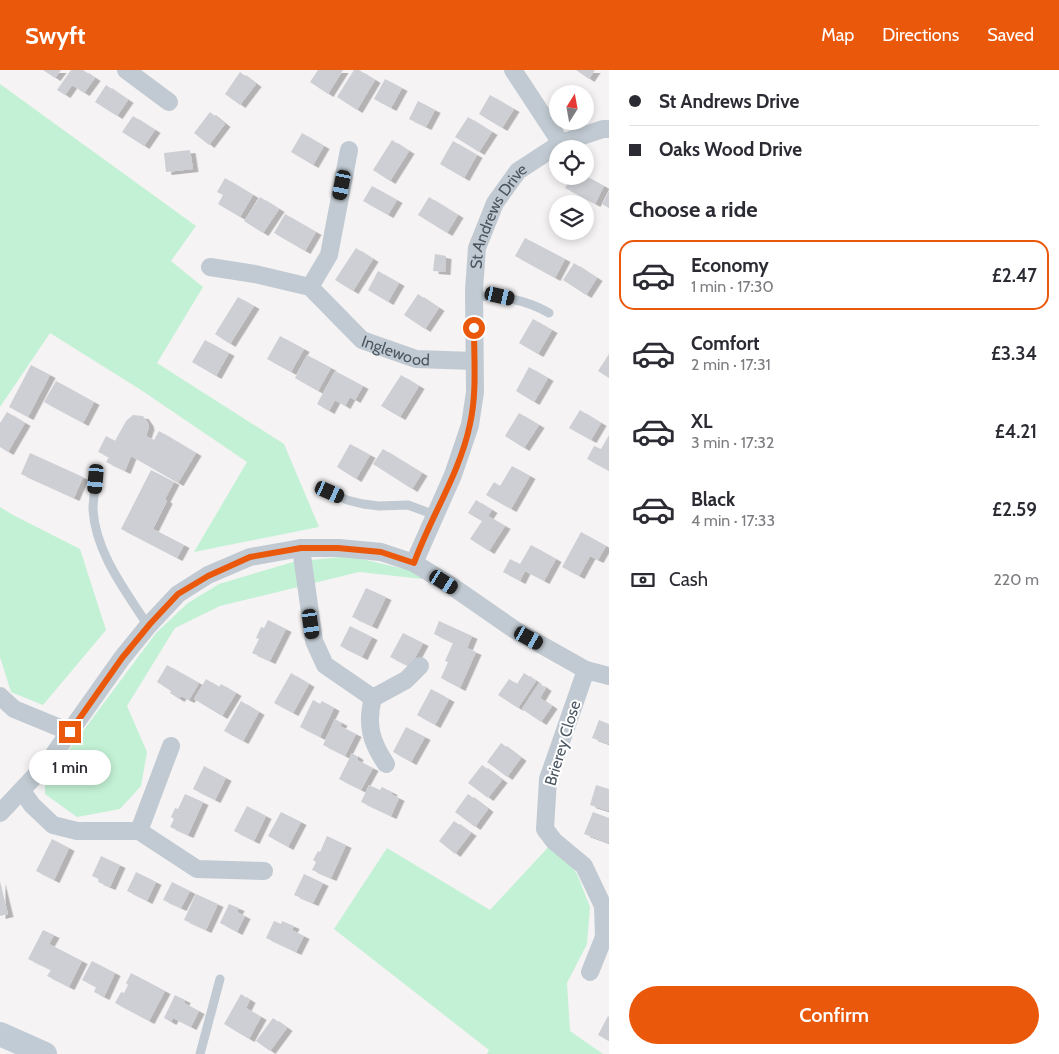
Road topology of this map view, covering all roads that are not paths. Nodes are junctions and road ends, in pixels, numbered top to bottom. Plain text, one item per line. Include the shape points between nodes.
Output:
1 (126, 70) edge
2 (513, 70) edge
3 (169, 102) dead end
4 (609, 129) edge
5 (559, 140) edge
6 (570, 140) edge
7 (349, 150) dead end
8 (549, 151) edge
9 (210, 267) dead end
10 (310, 287) junction
11 (474, 296) junction
12 (549, 313) dead end
13 (474, 361) junction
14 (96, 479) dead end
15 (330, 492) dead end
16 (435, 515) junction
17 (301, 548) junction
18 (414, 563) junction
19 (148, 626) junction
20 (420, 666) dead end
21 (586, 670) junction
22 (609, 676) edge
23 (0, 696) edge
24 (372, 698) junction
25 (70, 732) junction
26 (171, 746) dead end
27 (386, 764) dead end
28 (22, 791) junction
29 (0, 813) edge
30 (139, 831) junction
31 (264, 871) dead end
32 (590, 972) dead end
33 (220, 979) dead end
34 (0, 1034) edge
35 (45, 1054) edge
36 (200, 1054) edge

1 - 3 street
2 - 5 street
4 - 6 street, St Andrews Drive
7 - 10 street via 329,255
8 - 11 street, St Andrews Drive via 518,171 495,204 478,248
9 - 10 street
10 - 13 street, Inglewood via 362,340 416,359
11 - 12 lane via 500,296 535,304
11 - 13 street, St Andrews Drive
13 - 16 street, St Andrews Drive via 475,392 470,425
14 - 19 lane via 93,509 103,550
15 - 16 lane via 363,504 408,505
16 - 18 street, St Andrews Drive
17 - 18 street via 381,552
17 - 19 street via 250,557 208,576 178,594
17 - 24 street via 314,641 325,665
18 - 21 street via 515,630
19 - 25 street
20 - 24 street via 406,680
21 - 22 street
21 - 32 street, Brierey Close via 548,779 544,829 584,866 603,906 604,937
23 - 25 street via 14,709
24 - 27 street via 369,726 376,750
25 - 28 street
26 - 30 street
28 - 29 street
28 - 30 street via 53,825 77,831
30 - 31 street via 197,869
33 - 36 lane
34 - 35 main road

